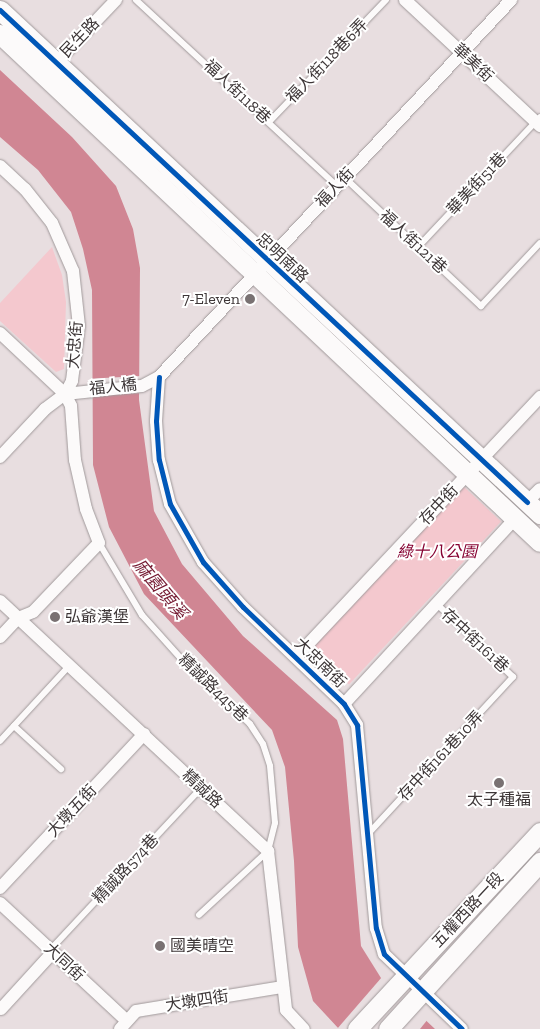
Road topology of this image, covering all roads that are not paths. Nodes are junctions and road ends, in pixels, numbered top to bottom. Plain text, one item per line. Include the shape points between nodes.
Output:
1 (116, 0) edge
2 (136, 0) edge
3 (386, 0) edge
4 (405, 0) edge
5 (510, 0) edge
6 (0, 10) edge
7 (0, 34) edge
8 (462, 53) junction
9 (51, 69) junction
10 (269, 122) junction
11 (539, 122) edge
12 (0, 166) edge
13 (341, 182) junction
14 (540, 243) edge
15 (418, 247) junction
16 (261, 267) junction
17 (0, 332) edge
18 (159, 377) junction
19 (65, 394) junction
20 (540, 397) edge
21 (0, 457) edge
22 (481, 460) junction
23 (467, 475) junction
24 (536, 502) edge
25 (515, 519) junction
26 (540, 542) edge
27 (99, 543) junction
28 (0, 601) edge
29 (437, 604) junction
30 (18, 618) junction
31 (0, 637) edge
32 (296, 657) junction
33 (70, 665) junction
34 (514, 677) joint
35 (344, 704) junction
36 (14, 726) junction
37 (144, 734) junction
38 (0, 741) edge
39 (60, 769) dead end
40 (201, 788) junction
41 (540, 832) edge
42 (368, 834) junction
43 (268, 851) junction
44 (540, 862) edge
45 (0, 888) edge
46 (0, 903) edge
47 (199, 915) dead end
48 (52, 951) junction
49 (401, 982) junction
50 (283, 987) junction
51 (417, 997) junction
52 (1, 1009) dead end
53 (123, 1025) edge
54 (304, 1029) edge
55 (357, 1029) edge
56 (388, 1029) edge
57 (462, 1029) edge

1 - 9 street, 民生路
2 - 10 lane, 福人街118巷
3 - 10 lane, 福人街118巷6弄
4 - 8 street, 華美街
5 - 8 street, 福人街
6 - 9 main road, 忠明南路
7 - 9 main road, 忠明南路
8 - 11 street, 華美街
8 - 13 street, 福人街
9 - 16 main road, 忠明南路
10 - 13 lane, 福人街118巷
11 - 15 lane, 華美街51巷
12 - 19 street, 大忠街 via 25,189 52,224 73,271 79,326 72,381
13 - 15 lane, 福人街121巷
13 - 16 street, 福人街
14 - 15 lane, 福人街121巷 via 481,306
16 - 18 street, 福人街
16 - 22 main road, 忠明南路
16 - 23 main road, 忠明南路
17 - 19 street
18 - 19 street, 福人橋 via 142,386
18 - 32 street, 大忠南街 via 156,422 159,460 170,504 203,562 243,607
19 - 21 street via 45,409
19 - 27 street via 71,406 75,460 86,509
20 - 22 street, 存中街
22 - 23 street, 存中街
22 - 24 main road, 忠明南路
23 - 25 main road, 忠明南路
23 - 32 street, 存中街
25 - 26 main road, 忠明南路
25 - 29 street
27 - 30 street via 34,612
27 - 43 lane, 精誠路445巷 via 142,615 185,663 250,724 263,744 270,766 275,822
28 - 30 street, 精誠路
29 - 34 lane, 存中街161巷
29 - 35 street
30 - 31 street
30 - 33 street, 精誠路
32 - 35 street, 大忠南街
33 - 36 lane
33 - 37 street, 精誠路
34 - 42 lane, 存中街161巷10弄
35 - 42 street, 大忠南街 via 357,725
36 - 38 lane
36 - 39 lane
37 - 40 street, 精誠路
37 - 45 street, 大墩五街
40 - 43 street, 精誠路
40 - 48 lane, 精誠路574巷
41 - 49 main road, 五權西路一段
42 - 49 street, 大忠南街 via 376,928 384,954
43 - 47 lane
43 - 50 street
44 - 51 main road, 五權西路一段
46 - 48 street, 大同街
48 - 52 street
48 - 53 street, 大同街
49 - 51 street, 大忠南街
49 - 55 main road, 五權西路一段
50 - 53 street, 大墩四街 via 136,1011
50 - 54 street via 286,1010
51 - 56 main road, 五權西路一段
51 - 57 street, 大忠南街

